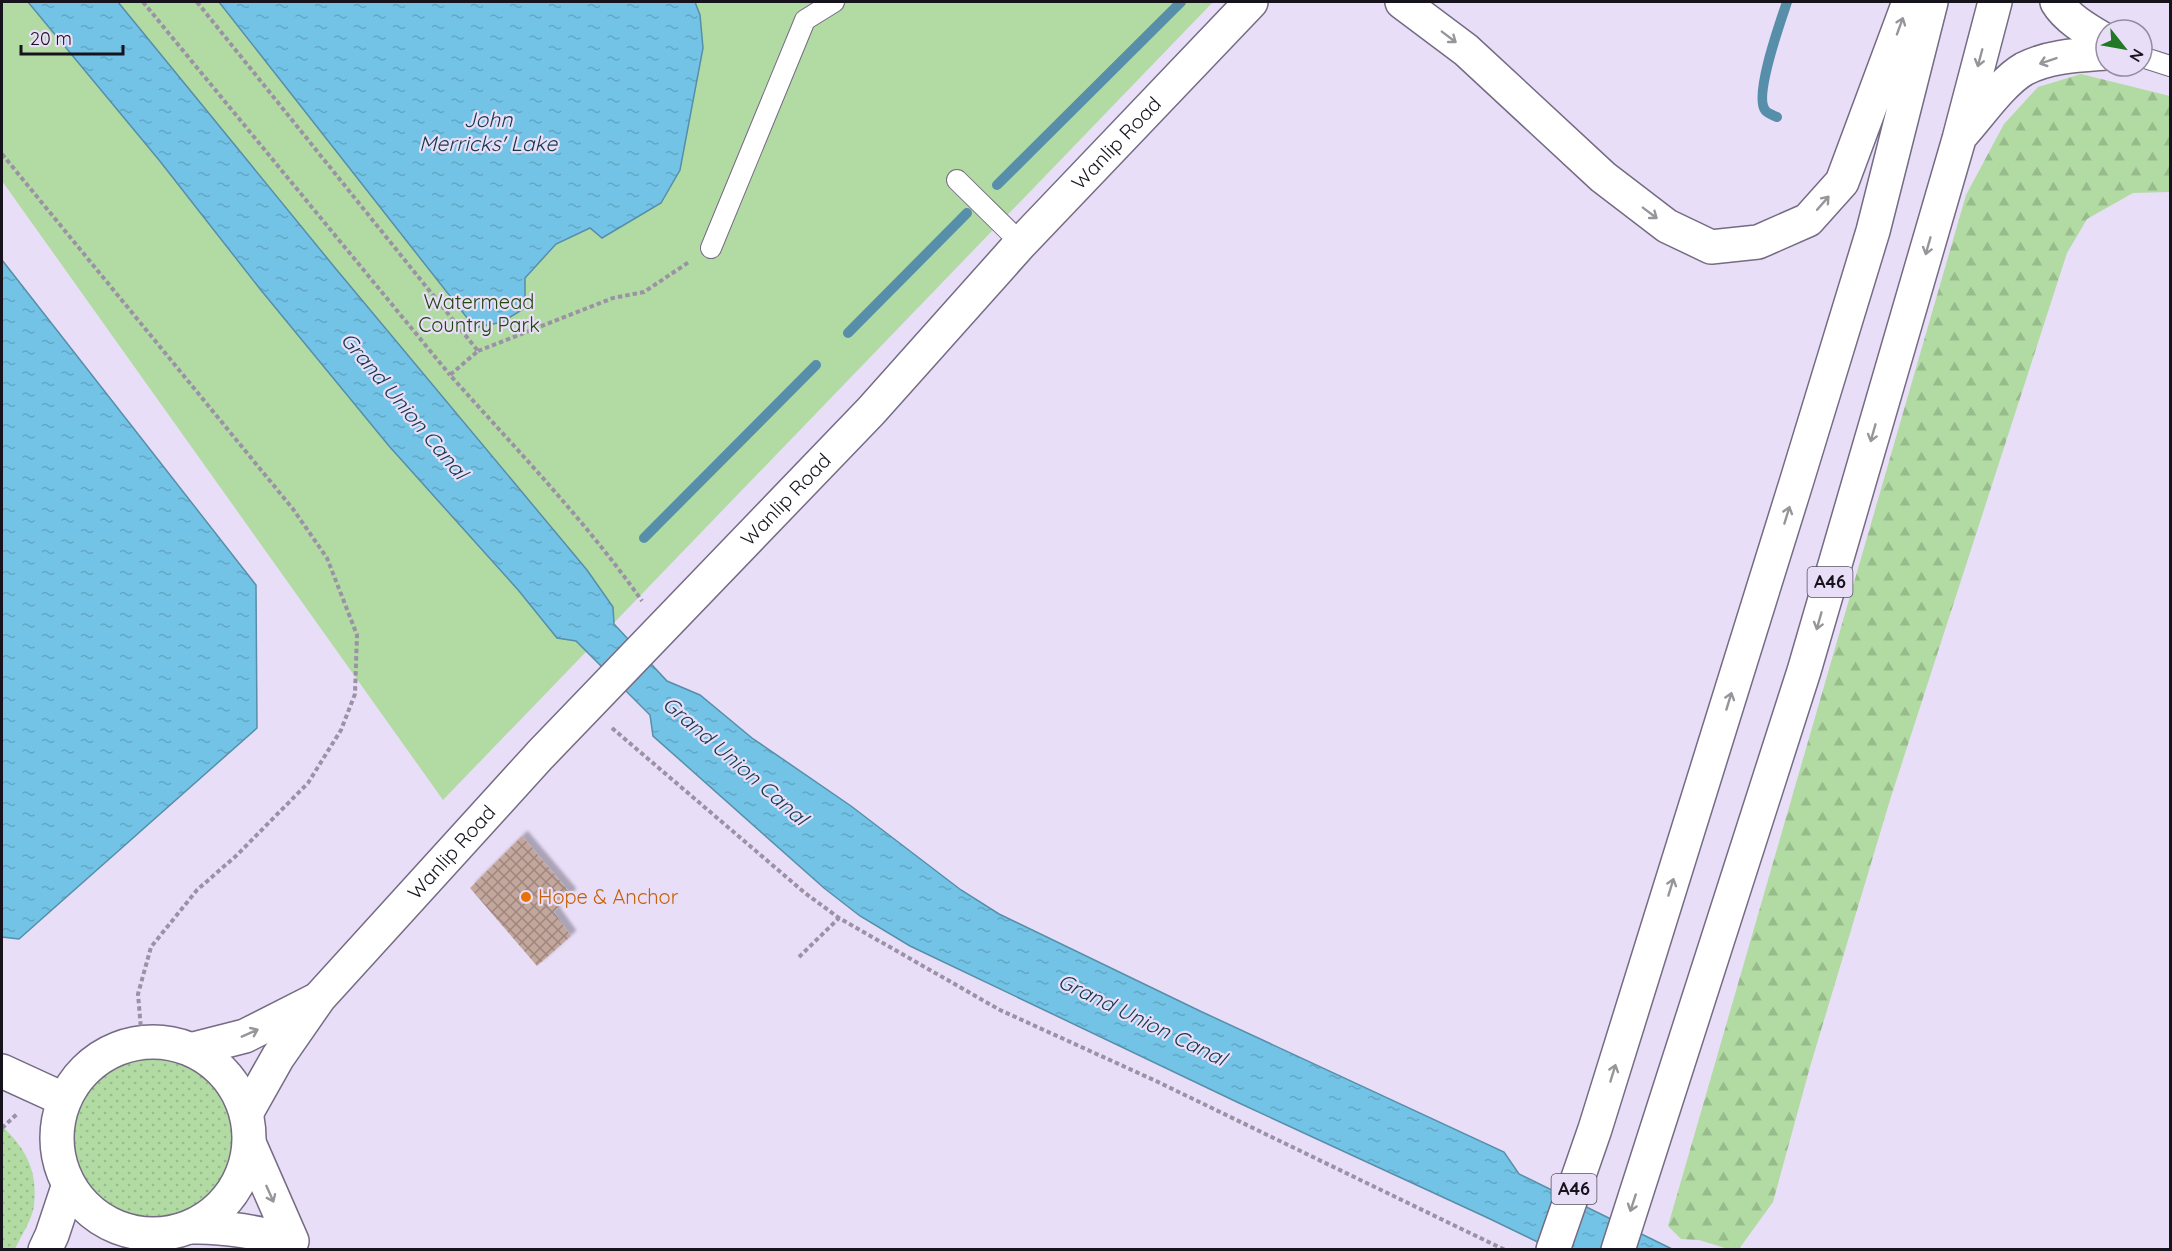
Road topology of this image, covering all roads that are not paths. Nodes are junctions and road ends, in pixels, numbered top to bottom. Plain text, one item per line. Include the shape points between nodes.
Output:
1 (834, 2) edge
2 (1251, 2) edge
3 (1402, 2) edge
4 (1909, 2) edge
5 (1931, 2) edge
6 (1995, 2) edge
7 (2057, 2) edge
8 (2094, 34) edge
9 (2094, 54) edge
10 (2154, 61) edge
11 (2170, 66) edge
12 (1959, 139) junction
13 (957, 180) dead end
14 (1022, 243) junction
15 (711, 248) road end
16 (319, 998) junction
17 (194, 1049) junction
18 (2, 1071) edge
19 (63, 1099) junction
20 (246, 1112) junction
21 (250, 1145) junction
22 (68, 1187) junction
23 (179, 1230) junction
24 (45, 1250) edge
25 (108, 1250) edge
26 (1553, 1250) edge
27 (1618, 1250) edge

1 - 15 lane via 805,20
2 - 14 main road, Wanlip Road
3 -> 4 main road via 1466,50 1603,177 1667,226 1712,247 1758,242 1808,220 1842,182
26 -> 5 main road, A46 via 1595,1129 1873,231
6 -> 12 main road, A46
7 - 8 main road
9 -> 12 main road via 2063,56 2024,70 1998,93
10 - 11 lane
12 -> 27 main road, A46 via 1804,671
13 - 14 lane
14 - 16 main road, Wanlip Road via 871,411 586,707
17 -> 16 main road, Wanlip Road via 246,1036
16 - 20 main road, Wanlip Road
17 - 19 main road via 176,1043 142,1041 109,1050 82,1070
17 - 20 main road via 231,1080
18 - 19 main road
19 - 22 main road via 55,1135
20 - 21 main road
21 - 23 main road via 247,1163 232,1194 220,1208
21 -> 23 main road via 292,1241 212,1226
22 - 23 main road via 98,1218 121,1230
22 - 24 main road
23 - 25 main road

